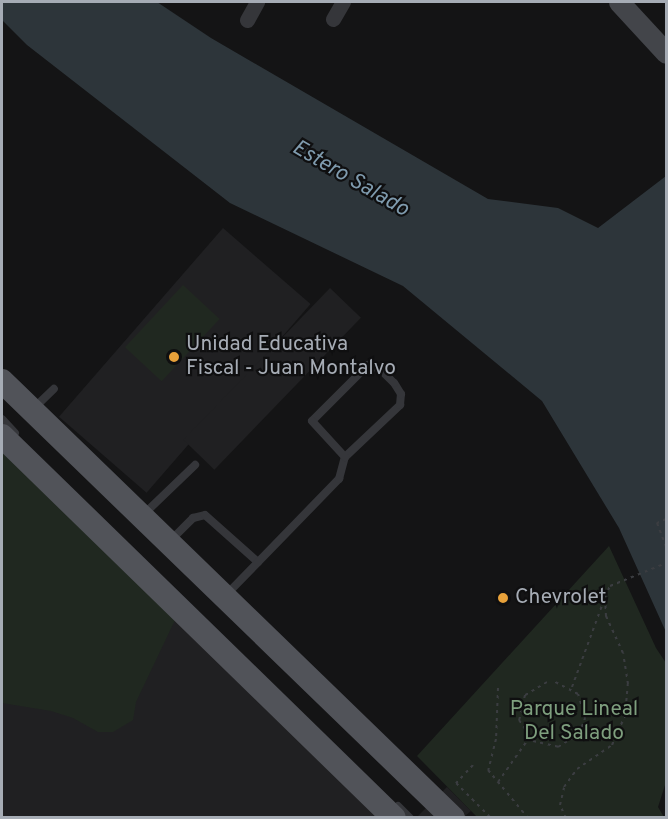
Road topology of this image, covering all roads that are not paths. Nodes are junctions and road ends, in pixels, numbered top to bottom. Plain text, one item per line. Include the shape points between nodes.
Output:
1 (257, 2) edge
2 (343, 2) edge
3 (624, 3) edge
4 (333, 19) dead end
5 (247, 20) dead end
6 (666, 53) edge
7 (2, 381) edge
8 (54, 389) dead end
9 (2, 394) edge
10 (32, 410) junction
11 (2, 419) edge
12 (2, 436) edge
13 (27, 444) dead end
14 (345, 457) junction
15 (195, 465) dead end
16 (141, 517) junction
17 (168, 543) junction
18 (258, 562) junction
19 (224, 598) junction
20 (393, 809) edge
21 (410, 818) edge
22 (438, 818) edge
23 (453, 818) edge

1 - 5 street
2 - 4 street
3 - 6 street
7 - 10 main road
8 - 10 lane
9 - 22 lane
10 - 16 main road
11 - 13 lane
12 - 20 main road
14 - 14 lane via 400,405 401,394 394,383 380,369 368,365 312,421
14 - 18 lane via 339,480
15 - 16 lane
16 - 17 main road
17 - 18 lane via 193,518 205,515
17 - 19 main road
18 - 19 lane
19 - 23 main road
20 - 21 lane

